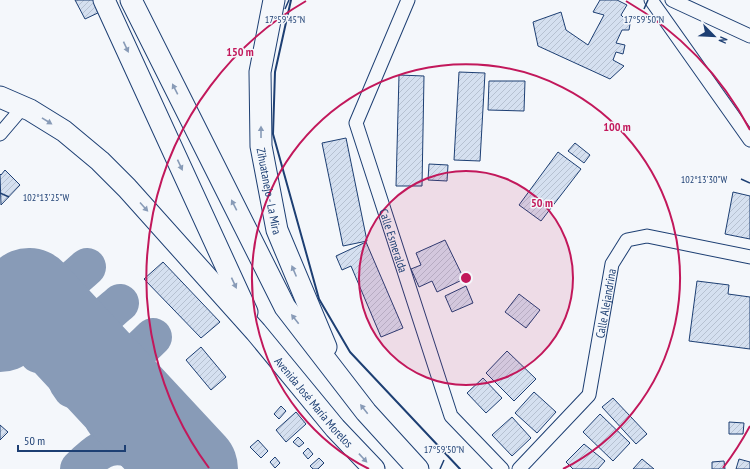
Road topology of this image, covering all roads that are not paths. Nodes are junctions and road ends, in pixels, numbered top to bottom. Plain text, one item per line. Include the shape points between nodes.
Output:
1 (131, 0) edge
2 (274, 0) edge
3 (408, 0) edge
4 (651, 0) edge
5 (672, 0) edge
6 (688, 3) edge
7 (106, 6) edge
8 (750, 36) edge
9 (0, 97) edge
10 (23, 107) junction
11 (0, 134) edge
12 (750, 140) edge
13 (750, 257) edge
14 (256, 332) junction
15 (336, 372) junction
16 (374, 469) edge
17 (418, 469) edge
18 (502, 469) edge
19 (519, 469) edge

15 -> 1 highway via 285,307
15 -> 2 highway, Zihuatanejo - La Mira via 277,230 261,146 260,72
3 - 18 street, Calle Esmeralda via 356,123 451,416
4 - 12 street
5 - 6 street
6 - 8 street
7 -> 14 highway
9 - 10 highway
10 - 11 street
10 -> 14 highway via 64,131 100,161
13 - 19 street, Calle Alejandrina via 647,236 627,240 612,264 589,395
14 -> 16 highway, Avenida José María Morelos via 335,428
17 -> 15 highway via 386,435

